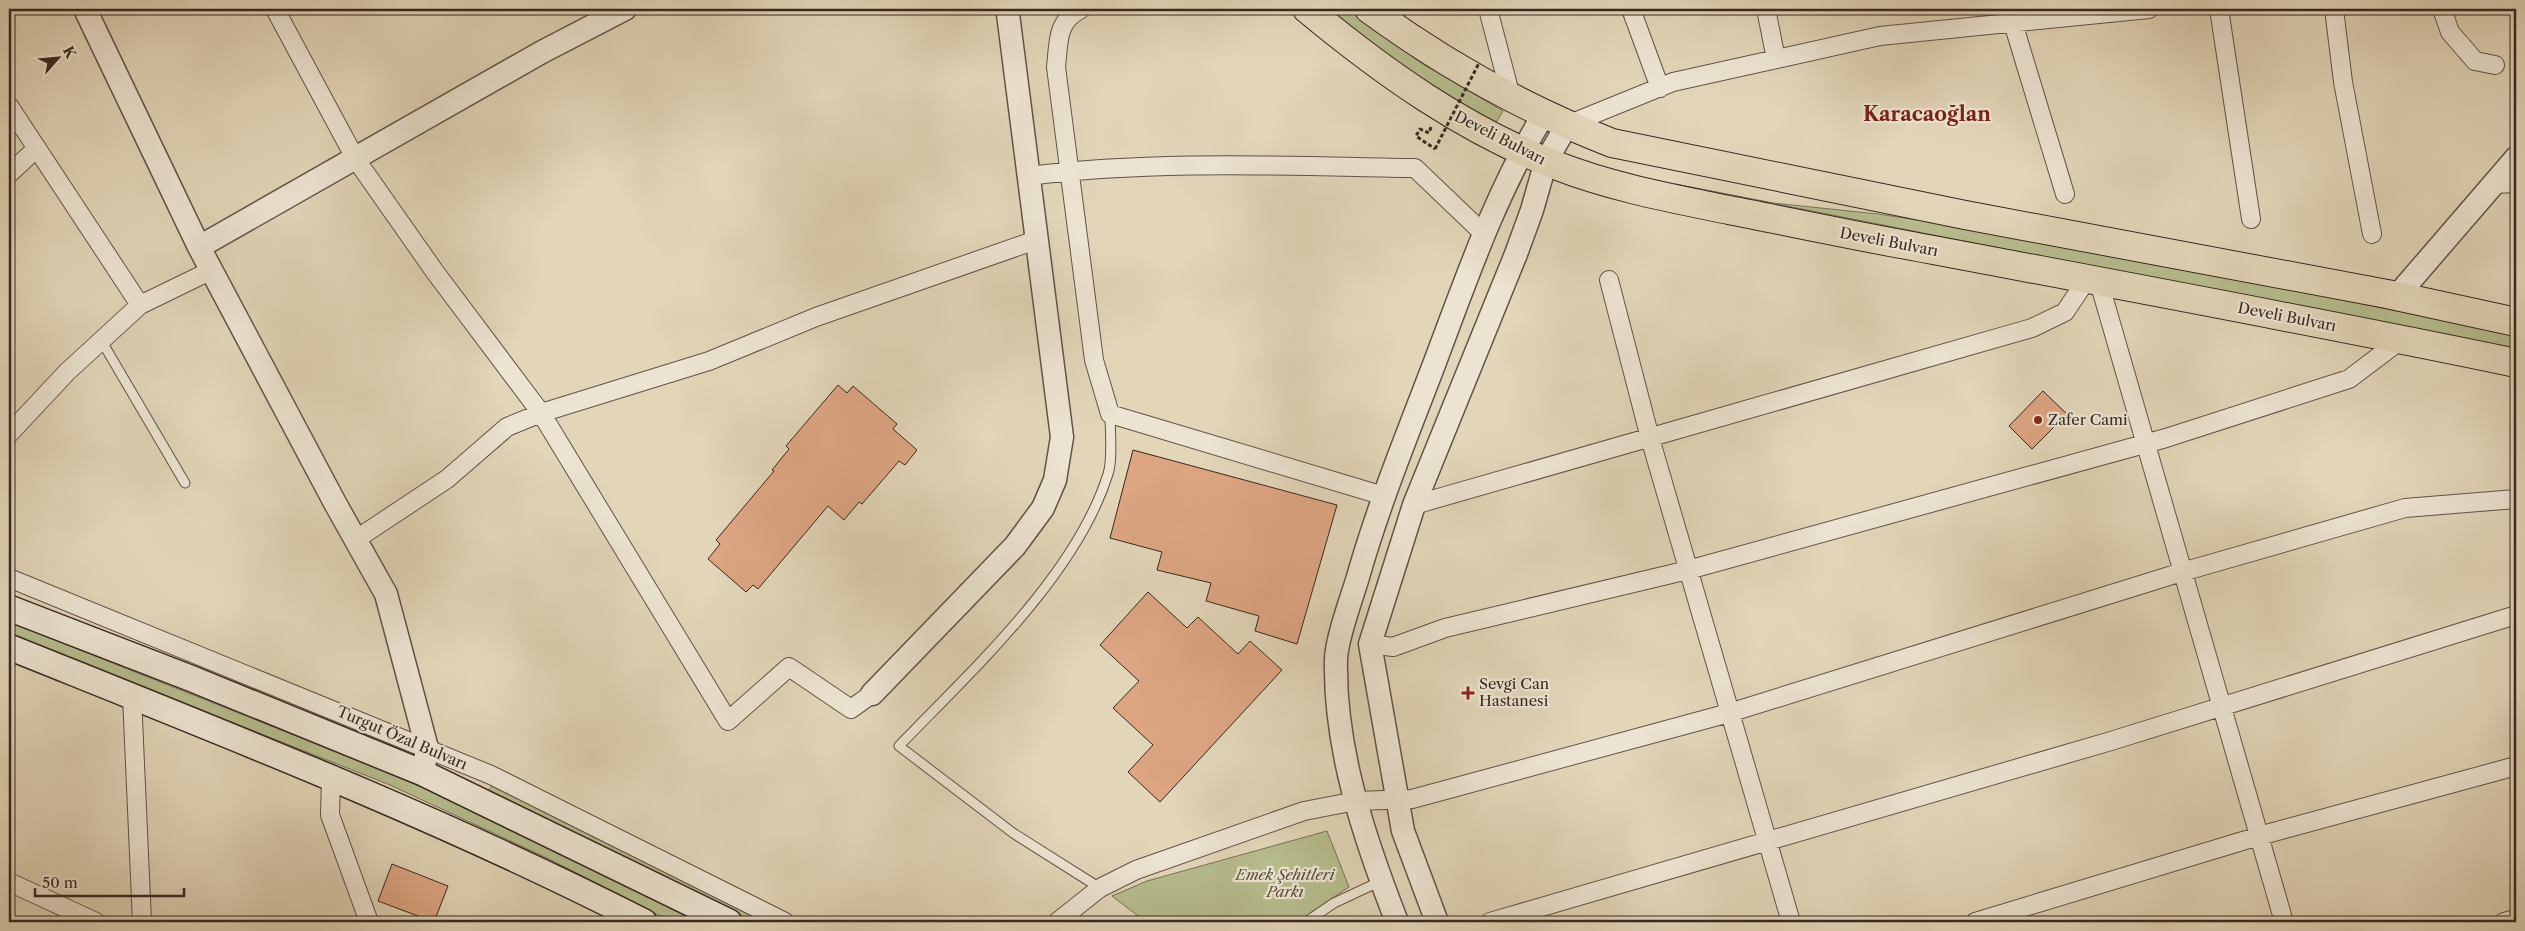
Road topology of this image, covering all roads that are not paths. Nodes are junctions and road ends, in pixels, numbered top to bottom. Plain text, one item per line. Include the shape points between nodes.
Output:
1 (85, 9) edge
2 (275, 9) edge
3 (625, 9) edge
4 (1307, 9) edge
5 (1369, 9) edge
6 (1488, 9) edge
7 (1631, 9) edge
8 (1766, 9) edge
9 (2149, 9) edge
10 (2219, 9) edge
11 (2334, 9) edge
12 (2442, 9) edge
13 (1008, 11) edge
14 (1075, 11) edge
15 (2033, 15) edge
16 (2013, 23) junction
17 (1776, 59) junction
18 (2495, 65) dead end
19 (1660, 88) junction
20 (1512, 97) junction
21 (9, 106) edge
22 (1556, 120) junction
23 (37, 148) junction
24 (1522, 150) junction
25 (355, 158) junction
26 (2516, 158) edge
27 (1546, 161) junction
28 (1068, 171) junction
29 (9, 174) edge
30 (1028, 176) junction
31 (2505, 183) edge
32 (2065, 194) dead end
33 (2251, 219) dead end
34 (1483, 233) junction
35 (2372, 234) dead end
36 (1036, 240) junction
37 (199, 248) junction
38 (212, 270) junction
39 (1609, 280) dead end
40 (2093, 280) junction
41 (2397, 296) junction
42 (140, 305) junction
43 (2516, 322) edge
44 (2402, 339) junction
45 (101, 340) junction
46 (2516, 363) edge
47 (541, 414) junction
48 (1110, 414) junction
49 (9, 434) edge
50 (1650, 438) junction
51 (2145, 444) junction
52 (185, 483) dead end
53 (1384, 496) junction
54 (2516, 499) edge
55 (1414, 505) junction
56 (356, 540) junction
57 (1688, 570) junction
58 (2182, 572) junction
59 (9, 578) edge
60 (9, 608) edge
61 (2516, 615) edge
62 (1370, 644) junction
63 (9, 647) edge
64 (872, 694) joint
65 (132, 696) junction
66 (2221, 705) junction
67 (1728, 713) junction
68 (427, 748) junction
69 (2516, 766) edge
70 (423, 774) junction
71 (331, 779) junction
72 (1399, 798) junction
73 (1356, 801) junction
74 (2259, 836) junction
75 (1767, 841) junction
76 (1381, 881) junction
77 (9, 882) edge
78 (1100, 888) junction
79 (2516, 919) edge
80 (96, 922) edge
81 (142, 922) edge
82 (369, 922) edge
83 (644, 922) edge
84 (729, 922) edge
85 (785, 922) edge
86 (1057, 922) edge
87 (1306, 922) edge
88 (1397, 922) edge
89 (1437, 922) edge
90 (1490, 922) edge
91 (1791, 922) edge
92 (1974, 922) edge
93 (2284, 922) edge
94 (2504, 922) edge

1 - 37 street
2 - 25 street
3 - 25 street
4 - 24 highway, Develi Bulvarı via 1400,82 1491,136
5 - 20 highway via 1444,61
6 - 20 street
7 - 19 street
8 - 17 street
9 - 15 street
10 - 33 street
11 - 35 street via 2343,82
12 - 18 street via 2450,32 2475,61
13 - 30 street
14 - 28 street via 1061,27 1056,67
15 - 16 street
16 - 17 street via 1880,36
16 - 32 street
17 - 19 street via 1673,82
19 - 22 street
20 - 22 highway
21 - 23 street
22 - 24 street
22 - 27 street
22 - 41 highway via 1612,143 1643,150
23 - 29 street
23 - 42 street
24 - 27 highway, Develi Bulvarı
24 - 34 street
25 - 37 street
25 - 47 street
26 - 31 street
27 - 40 highway, Develi Bulvarı via 1654,195
27 - 55 street via 1516,254
28 - 30 street
28 - 34 street via 1239,165 1414,168
28 - 48 street via 1094,360
30 - 36 street
31 - 41 street
34 - 53 street
36 - 47 street via 816,318 710,361
36 - 64 street via 1062,437 1055,480 1043,508 1015,546
37 - 38 street
38 - 42 street
38 - 56 street
39 - 50 street
40 - 44 highway, Develi Bulvarı
40 - 50 street via 2065,312 2032,328
40 - 51 street
41 - 43 highway
42 - 45 street
44 - 46 highway, Develi Bulvarı
44 - 51 street via 2349,379
45 - 49 street
45 - 52 lane
47 - 56 street via 507,427 448,478
47 - 64 street via 728,721 789,667 851,710
48 - 53 street
48 - 78 lane via 1109,473 1077,544 1005,636 899,746 1013,833
50 - 55 street
50 - 57 street
51 - 57 street
51 - 58 street
53 - 73 street via 1336,657 1338,703
54 - 58 street via 2405,508
55 - 62 street
56 - 68 street via 386,594
57 - 62 street via 1445,628 1393,647
57 - 67 street
58 - 66 street
58 - 67 street
59 - 68 street, Turgut Özal Bulvarı
60 - 70 main road, Turgut Özal Bulvarı
61 - 66 street
62 - 72 street
63 - 65 main road
65 - 71 main road
65 - 81 street
66 - 74 street
66 - 75 street via 2111,741
67 - 72 street via 1412,799
67 - 75 street
68 - 70 street
68 - 85 street, Turgut Özal Bulvarı via 491,775
69 - 74 street
70 - 84 main road, Turgut Özal Bulvarı
71 - 82 street via 330,815
71 - 83 main road via 537,870
72 - 73 street
72 - 89 street via 1403,830
73 - 76 street
73 - 78 street via 1304,811 1136,870
74 - 92 street
74 - 93 street
75 - 90 street
75 - 91 street
76 - 87 lane via 1334,903
76 - 88 street
77 - 80 street
78 - 86 street
79 - 94 street

